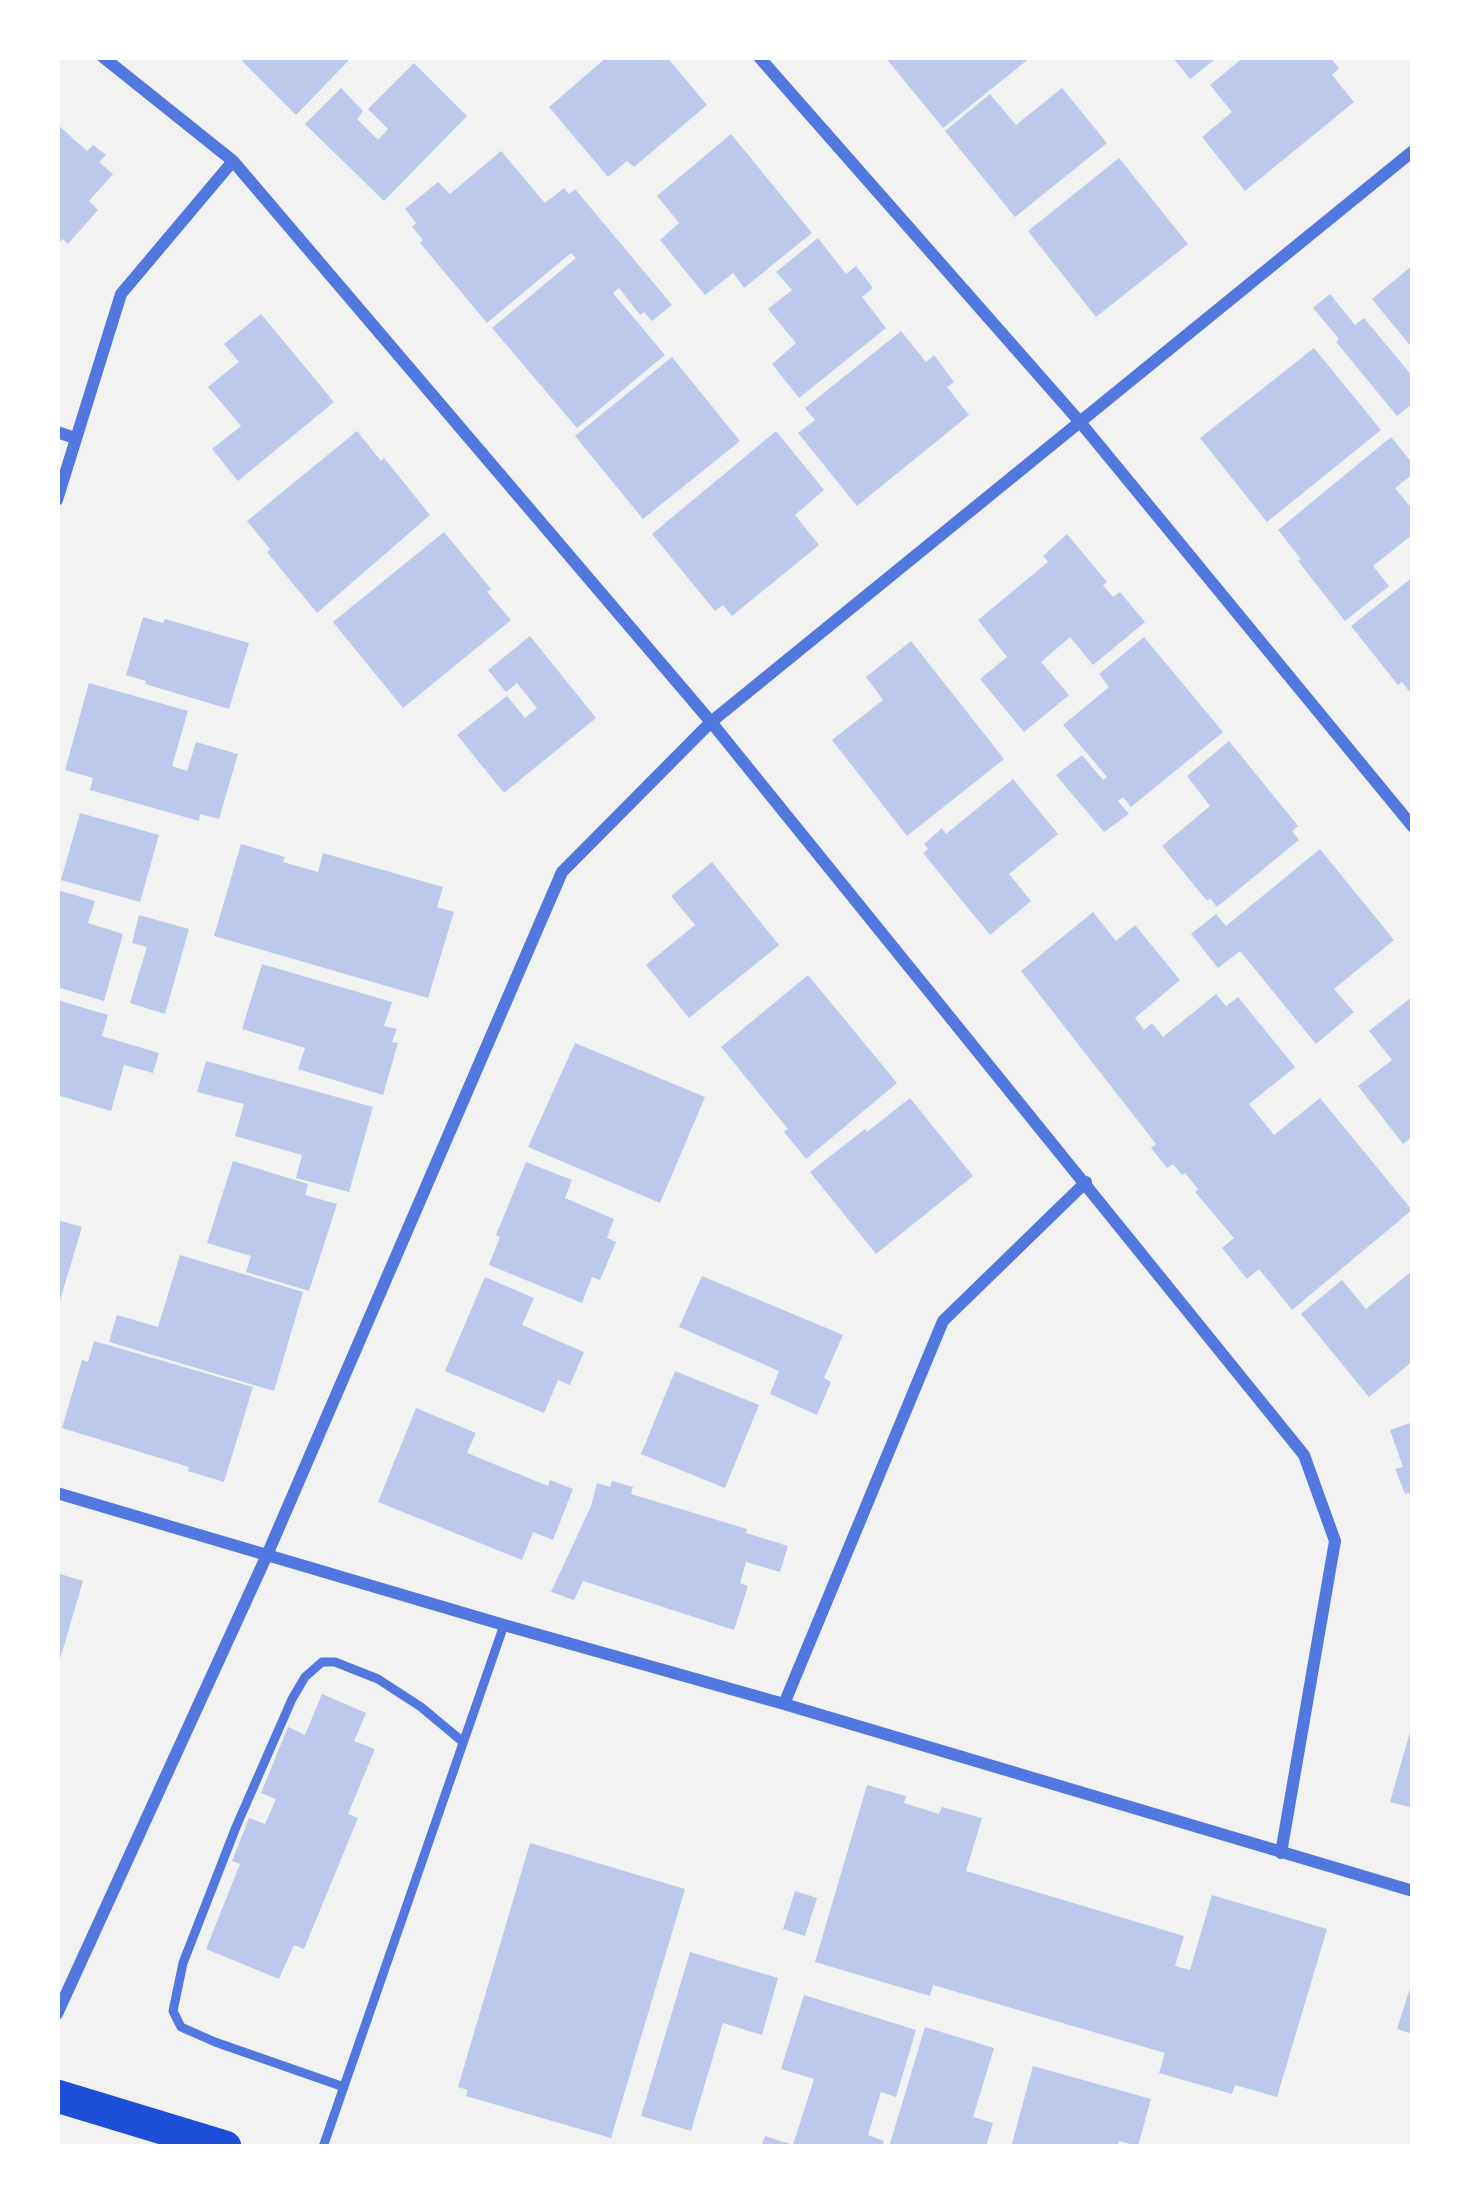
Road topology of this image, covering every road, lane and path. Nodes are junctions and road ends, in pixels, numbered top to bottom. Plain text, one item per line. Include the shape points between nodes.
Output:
1 (103, 57) edge
2 (759, 57) edge
3 (1413, 151) edge
4 (232, 161) junction
5 (1080, 422) junction
6 (57, 432) edge
7 (75, 438) junction
8 (57, 500) edge
9 (711, 722) junction
10 (1413, 826) edge
11 (1086, 1182) junction
12 (57, 1493) edge
13 (268, 1555) junction
14 (504, 1625) junction
15 (784, 1704) junction
16 (463, 1742) junction
17 (1282, 1852) junction
18 (1413, 1891) edge
19 (57, 2014) edge
20 (344, 2087) junction
21 (57, 2096) edge
22 (225, 2147) edge
23 (323, 2147) edge

1 - 4 street
2 - 5 street
3 - 5 street
4 - 7 street via 122,294
4 - 9 street
5 - 9 street
5 - 10 street
6 - 7 street
7 - 8 street
9 - 11 street
9 - 13 street via 562,872
11 - 15 street via 943,1321
11 - 17 street via 1304,1455 1335,1541
12 - 13 street
13 - 14 street
13 - 19 street
14 - 15 street
14 - 16 lane
15 - 17 street
16 - 20 lane
16 - 20 lane via 378,1679 322,1662 292,1699 183,1963 173,2011 181,2027
17 - 18 street
20 - 23 lane
21 - 22 highway

